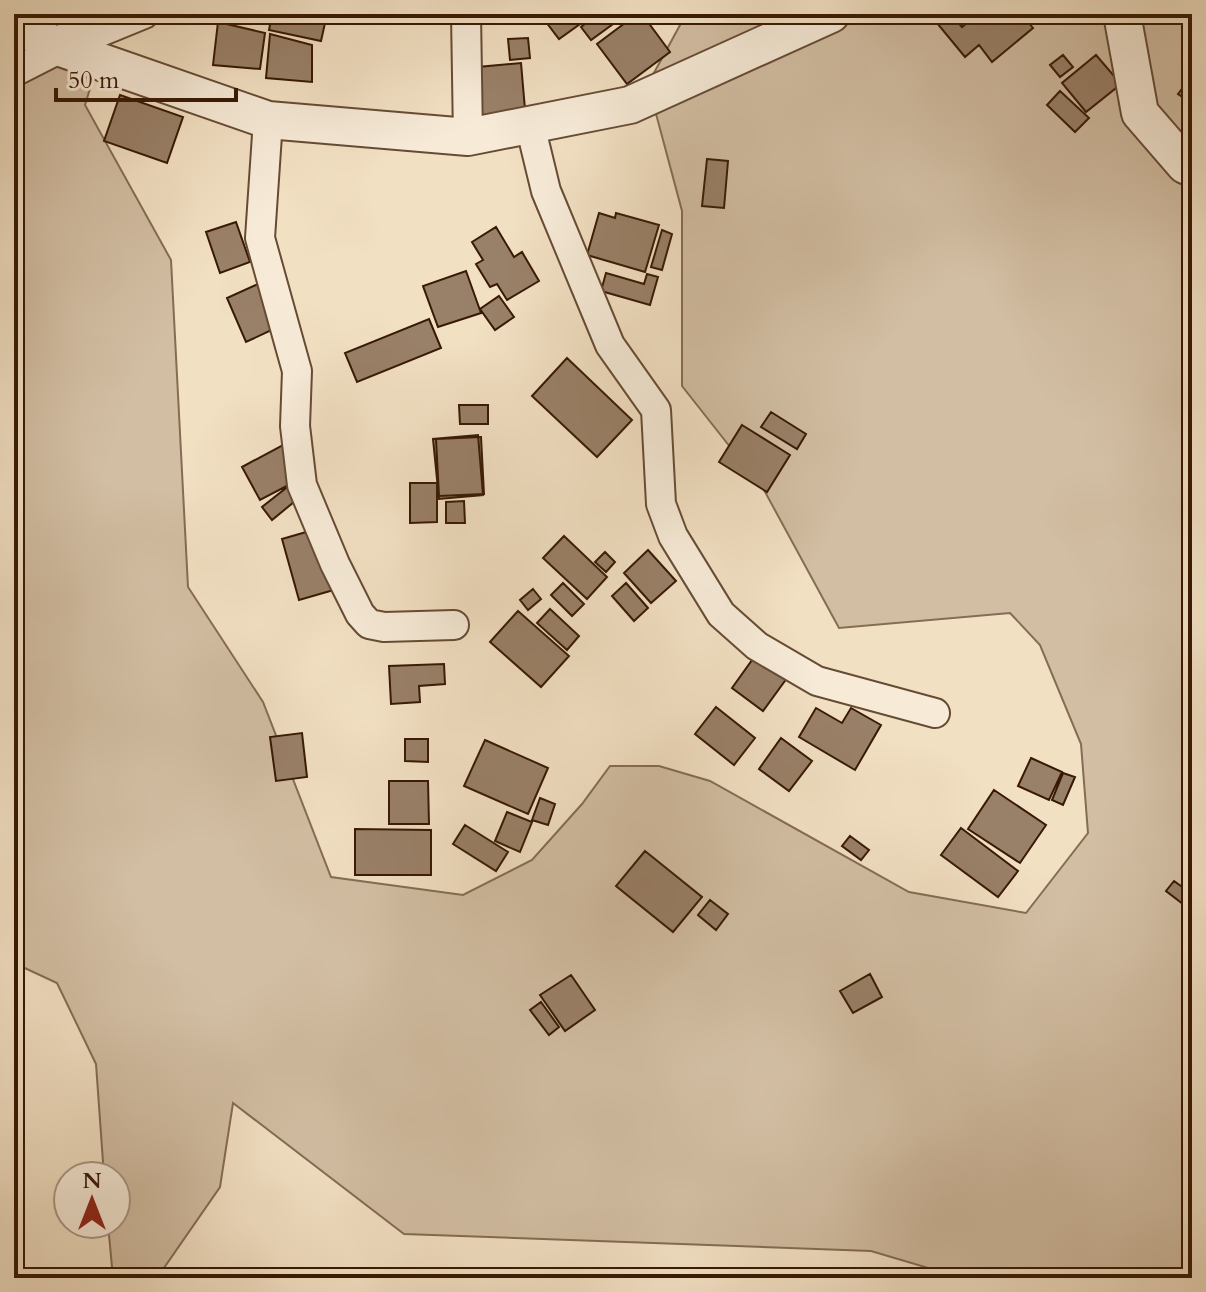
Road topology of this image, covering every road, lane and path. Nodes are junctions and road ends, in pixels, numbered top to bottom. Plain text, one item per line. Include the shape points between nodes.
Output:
1 (74, 14) edge
2 (144, 14) edge
3 (466, 14) edge
4 (831, 14) edge
5 (1122, 14) edge
6 (14, 24) edge
7 (65, 47) junction
8 (14, 72) edge
9 (268, 120) junction
10 (530, 125) junction
11 (468, 137) junction
12 (1192, 168) edge
13 (454, 625) dead end
14 (935, 713) dead end

1 - 7 street
2 - 7 street
3 - 11 street
4 - 10 street via 630,105
5 - 12 street via 1140,113
6 - 7 street
7 - 8 street
7 - 9 street
9 - 11 street
9 - 13 street via 260,238 297,371 295,426 302,485 341,576 369,624
10 - 11 street
10 - 14 street via 546,191 610,345 656,410 661,504 673,536 721,614 757,646 817,681

